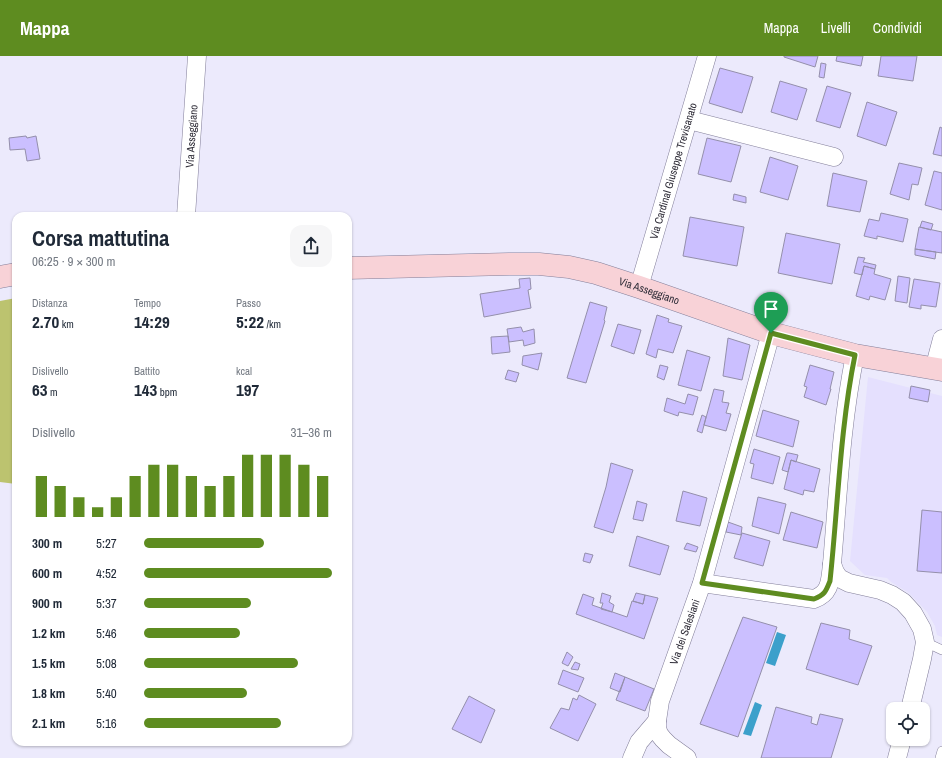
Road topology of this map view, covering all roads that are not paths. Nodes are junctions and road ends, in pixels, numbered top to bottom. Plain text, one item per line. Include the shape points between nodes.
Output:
1 (197, 56) edge
2 (707, 56) edge
3 (689, 120) junction
4 (834, 157) dead end
5 (186, 212) edge
6 (352, 268) edge
7 (12, 275) edge
8 (0, 277) edge
9 (640, 287) junction
10 (771, 333) junction
11 (942, 339) edge
12 (855, 355) junction
13 (938, 370) edge
14 (832, 564) junction
15 (702, 583) junction
16 (925, 642) junction
17 (942, 650) edge
18 (912, 702) edge
19 (657, 722) junction
20 (900, 746) edge
21 (942, 751) edge
22 (632, 758) edge
23 (687, 758) edge
24 (897, 758) edge
25 (940, 758) edge

1 - 5 street, Via Asseggiano
2 - 3 street, Via Cardinal Giuseppe Trevisanato
3 - 4 street
3 - 9 street, Via Cardinal Giuseppe Trevisanato
6 - 9 street, Via Asseggiano via 539,264 589,271
7 - 8 street
9 - 10 street, Via Asseggiano
10 - 12 street, Via Asseggiano
10 - 15 street, Via dei Salesiani
11 - 13 street
12 - 13 street, Via Asseggiano
12 - 14 street via 843,436
14 - 15 street via 827,589 822,596 814,599
14 - 16 street via 840,578 849,583 880,590 903,602 922,629
15 - 19 street, Via dei Salesiani via 660,701
16 - 17 lane
16 - 18 street
19 - 22 street via 639,742
19 - 23 street, Via dei Salesiani via 659,734 663,739
20 - 24 street
21 - 25 lane

